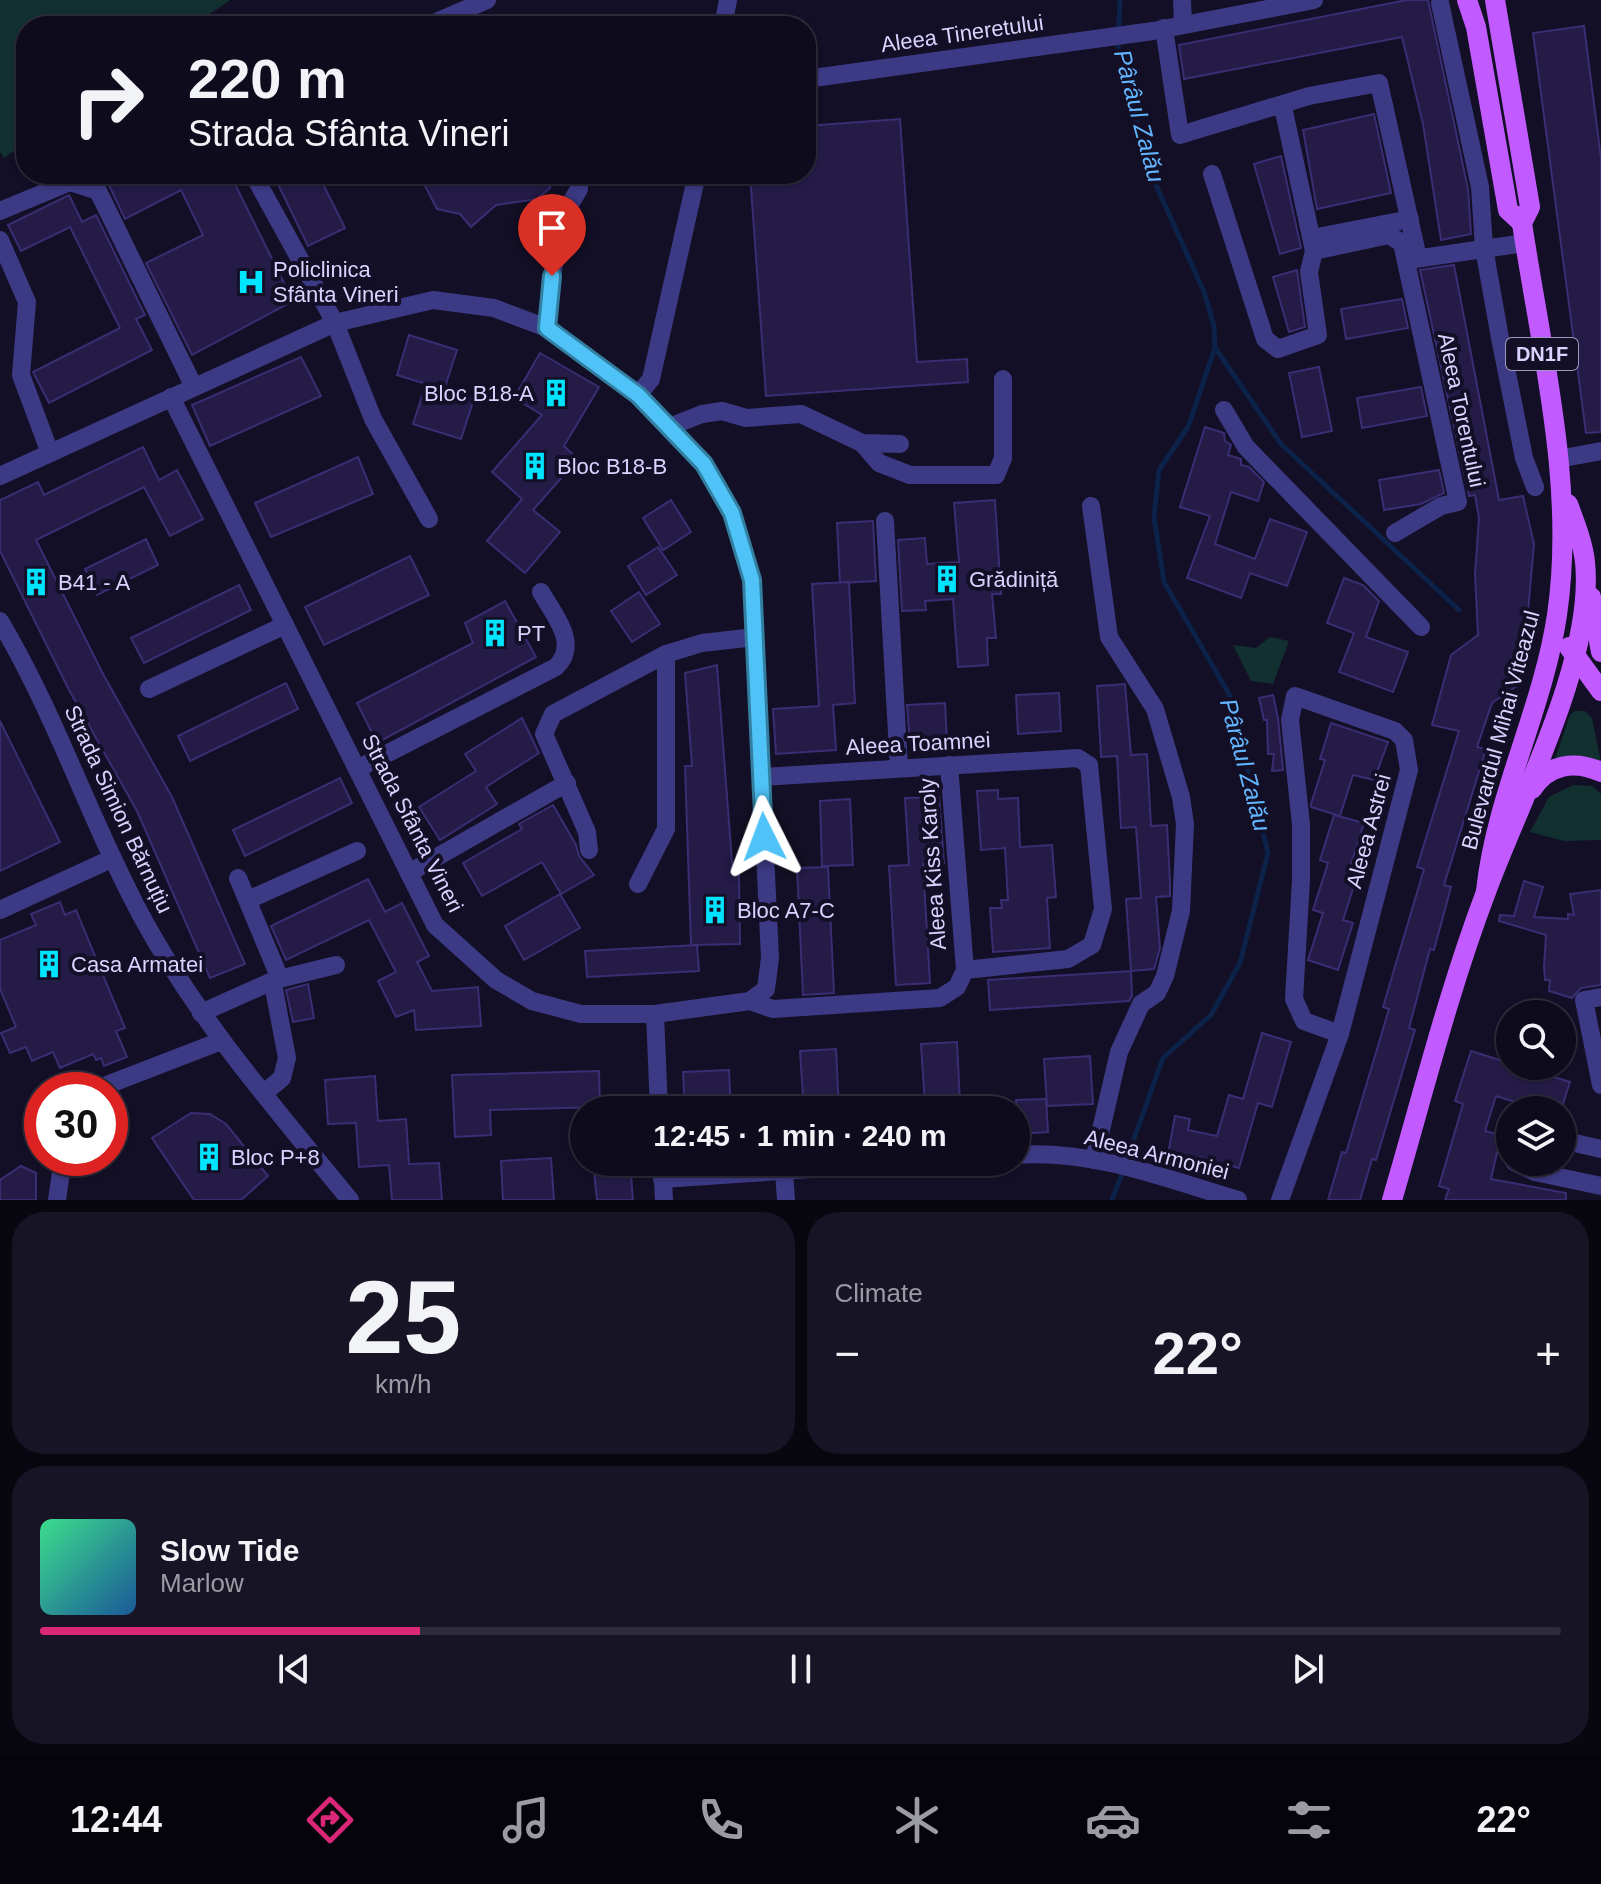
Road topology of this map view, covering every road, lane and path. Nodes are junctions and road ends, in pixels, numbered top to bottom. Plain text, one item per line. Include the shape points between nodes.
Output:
1 (487, 0) edge
2 (1182, 0) edge
3 (1314, 0) edge
4 (1467, 0) edge
5 (1495, 0) edge
6 (1440, 3) dead end
7 (450, 16) edge
8 (1183, 25) junction
9 (1158, 30) junction
10 (816, 78) edge
11 (1283, 107) junction
12 (1212, 174) dead end
13 (65, 184) edge
14 (76, 184) edge
15 (259, 184) edge
16 (579, 184) edge
17 (695, 184) edge
18 (0, 211) edge
19 (1410, 219) junction
20 (1523, 233) junction
21 (0, 240) edge
22 (1313, 244) junction
23 (1484, 248) junction
24 (1412, 259) junction
25 (335, 323) junction
26 (547, 328) junction
27 (1003, 379) dead end
28 (194, 387) junction
29 (638, 395) junction
30 (171, 397) junction
31 (1224, 410) dead end
32 (669, 427) junction
33 (862, 443) junction
34 (900, 444) dead end
35 (1601, 451) edge
36 (50, 453) junction
37 (1558, 459) junction
38 (0, 476) edge
39 (1561, 485) junction
40 (1535, 487) dead end
41 (1091, 506) dead end
42 (429, 519) dead end
43 (885, 521) dead end
44 (1395, 533) dead end
45 (1585, 561) junction
46 (541, 592) dead end
47 (1559, 601) junction
48 (285, 625) junction
49 (1421, 627) dead end
50 (3, 633) edge
51 (755, 637) junction
52 (1601, 652) edge
53 (666, 654) junction
54 (1576, 660) junction
55 (1542, 673) junction
56 (149, 689) dead end
57 (1601, 691) edge
58 (949, 765) junction
59 (899, 768) junction
60 (357, 769) junction
61 (1601, 772) edge
62 (761, 777) junction
63 (567, 783) junction
64 (1526, 799) junction
65 (589, 850) dead end
66 (357, 851) dead end
67 (111, 859) junction
68 (409, 873) junction
69 (238, 878) dead end
70 (638, 884) dead end
71 (1486, 891) junction
72 (248, 900) junction
73 (0, 910) edge
74 (336, 965) dead end
75 (965, 970) junction
76 (272, 982) junction
77 (1601, 997) edge
78 (750, 1001) junction
79 (201, 1013) junction
80 (655, 1014) junction
81 (1340, 1034) junction
82 (221, 1041) junction
83 (128, 1077) edge
84 (1601, 1085) edge
85 (264, 1093) junction
86 (658, 1096) edge
87 (1576, 1143) edge
88 (1601, 1149) edge
89 (1030, 1154) edge
90 (1101, 1161) junction
91 (60, 1176) edge
92 (662, 1176) edge
93 (784, 1176) edge
94 (1554, 1176) edge
95 (1601, 1186) edge
96 (57, 1200) edge
97 (350, 1200) edge
98 (664, 1200) edge
99 (786, 1200) edge
100 (1238, 1200) edge
101 (1280, 1200) edge
102 (1392, 1200) edge

1 - 7 street
2 - 8 street
3 - 8 street, Aleea Tineretului
4 - 20 main road, Bulevardul Mihai Viteazul / DN1F via 1508,210
5 - 20 main road, Bulevardul Mihai Viteazul / DN1F via 1530,207
6 - 23 street via 1480,187
8 - 9 street, Aleea Tineretului
9 - 10 street, Aleea Tineretului
9 - 11 street via 1180,135
11 - 19 street via 1309,96 1379,83
11 - 22 street
12 - 22 street via 1265,339 1278,349 1318,335 1309,272
13 - 18 street
14 - 28 street via 98,191
15 - 25 street
16 - 26 street via 558,224
17 - 29 street via 651,379
19 - 22 street
19 - 24 street
20 - 23 street
20 - 37 main road, Bulevardul Mihai Viteazul / DN1F
21 - 36 street via 27,302 21,375
22 - 24 street via 1389,235
23 - 24 street
23 - 40 street via 1524,458
24 - 44 street, Aleea Torentului via 1458,502
25 - 26 street via 433,300 494,308
25 - 28 street
25 - 42 street via 373,419
26 - 29 street
27 - 33 street via 1003,458 996,475 910,475 879,463
28 - 30 street
29 - 32 street
30 - 36 street
30 - 48 street, Strada Sfânta Vineri
31 - 49 street via 1246,447
32 - 33 street via 722,411 746,418 801,414
32 - 51 street via 704,464 732,513 752,580
33 - 34 street
35 - 37 street
36 - 38 street
37 - 39 main road, Bulevardul Mihai Viteazul / DN1F
39 - 45 main road, Bulevardul Mihai Viteazul
39 - 47 main road, Bulevardul Mihai Viteazul / DN1F
41 - 90 street via 1109,637 1155,709 1185,824 1181,911 1165,976 1157,993 1141,1004 1119,1052
43 - 59 street
45 - 52 main road
45 - 54 main road, Bulevardul Mihai Viteazul
46 - 60 street via 567,638 561,662
47 - 54 main road, DN1F via 1565,637
47 - 55 main road, Bulevardul Mihai Viteazul / DN1F
48 - 56 street
48 - 60 street, Strada Sfânta Vineri
50 - 67 street, Strada Simion Bărnuțiu via 30,674
51 - 53 street via 702,643
51 - 62 street
53 - 63 street via 553,714 544,734
53 - 70 street via 666,829
54 - 55 main road via 1553,662
54 - 57 main road, DN1F
54 - 64 main road, Bulevardul Mihai Viteazul
55 - 71 main road, Bulevardul Mihai Viteazul / DN1F via 1499,817
58 - 59 street, Aleea Toamnei
58 - 75 street, Aleea Kiss Karoly
58 - 75 street, Aleea Toamnei via 1078,758 1089,765 1103,909 1092,945 1068,959
59 - 62 street, Aleea Toamnei
60 - 68 street, Strada Sfânta Vineri
61 - 64 main road via 1571,764 1554,768
62 - 78 street via 770,958 766,989
63 - 65 street
63 - 68 street
64 - 71 main road, Bulevardul Mihai Viteazul
66 - 72 street
67 - 73 street
67 - 79 street, Strada Simion Bărnuțiu
68 - 80 street, Strada Sfânta Vineri via 435,925 496,980 532,1001 581,1014
69 - 72 street
71 - 102 main road, Bulevardul Mihai Viteazul
72 - 76 street via 278,967
74 - 76 street
75 - 78 street, Aleea Kiss Karoly via 957,987 940,998 773,1009
76 - 79 street
76 - 85 street via 287,1058 282,1078
77 - 84 street via 1584,1000
78 - 80 street, Strada Sfânta Vineri
79 - 82 street, Strada Simion Bărnuțiu
80 - 86 street
81 - 81 street, Aleea Astrei via 1409,770 1404,740 1382,724 1295,696 1290,720 1301,880 1294,999 1304,1021
81 - 101 street, Aleea Astrei
82 - 83 street
82 - 85 street, Strada Simion Bărnuțiu
85 - 97 street, Strada Simion Bărnuțiu
87 - 88 street
89 - 90 street, Aleea Armoniei
90 - 100 street, Aleea Armoniei
91 - 96 street
92 - 98 street
93 - 99 street
94 - 95 street

